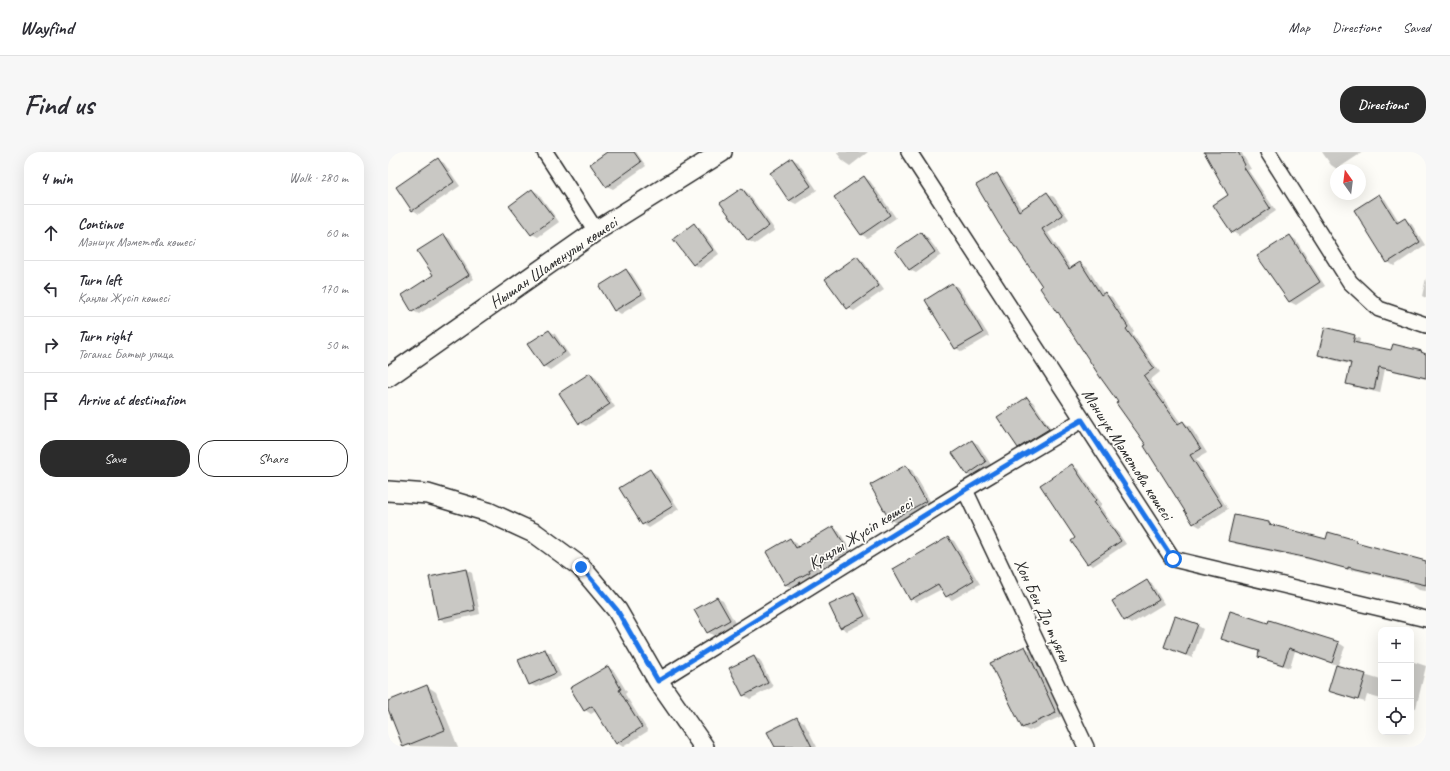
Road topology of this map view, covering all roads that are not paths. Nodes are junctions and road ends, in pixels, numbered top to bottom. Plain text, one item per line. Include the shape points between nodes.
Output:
1 (545, 152) edge
2 (722, 152) edge
3 (909, 152) edge
4 (1268, 152) edge
5 (596, 231) junction
6 (1426, 324) edge
7 (388, 377) edge
8 (1082, 420) junction
9 (965, 490) junction
10 (388, 493) edge
11 (1426, 619) edge
12 (658, 681) junction
13 (704, 747) edge
14 (1086, 747) edge

1 - 5 street
2 - 5 street, Нышан Шаменулы көшесі
3 - 8 street, Мәншүк Мәметова көшесі
4 - 6 street via 1350,282 1379,309
5 - 7 street, Нышан Шаменулы көшесі
8 - 9 street, Қаңлы Жүсіп көшесі
8 - 11 street, Мәншүк Мәметова көшесі via 1173,559
9 - 12 street, Қаңлы Жүсіп көшесі
9 - 14 street, Хон Бен До тұяғы
10 - 12 street via 428,494 488,512 536,534 581,567 617,610
12 - 13 street

